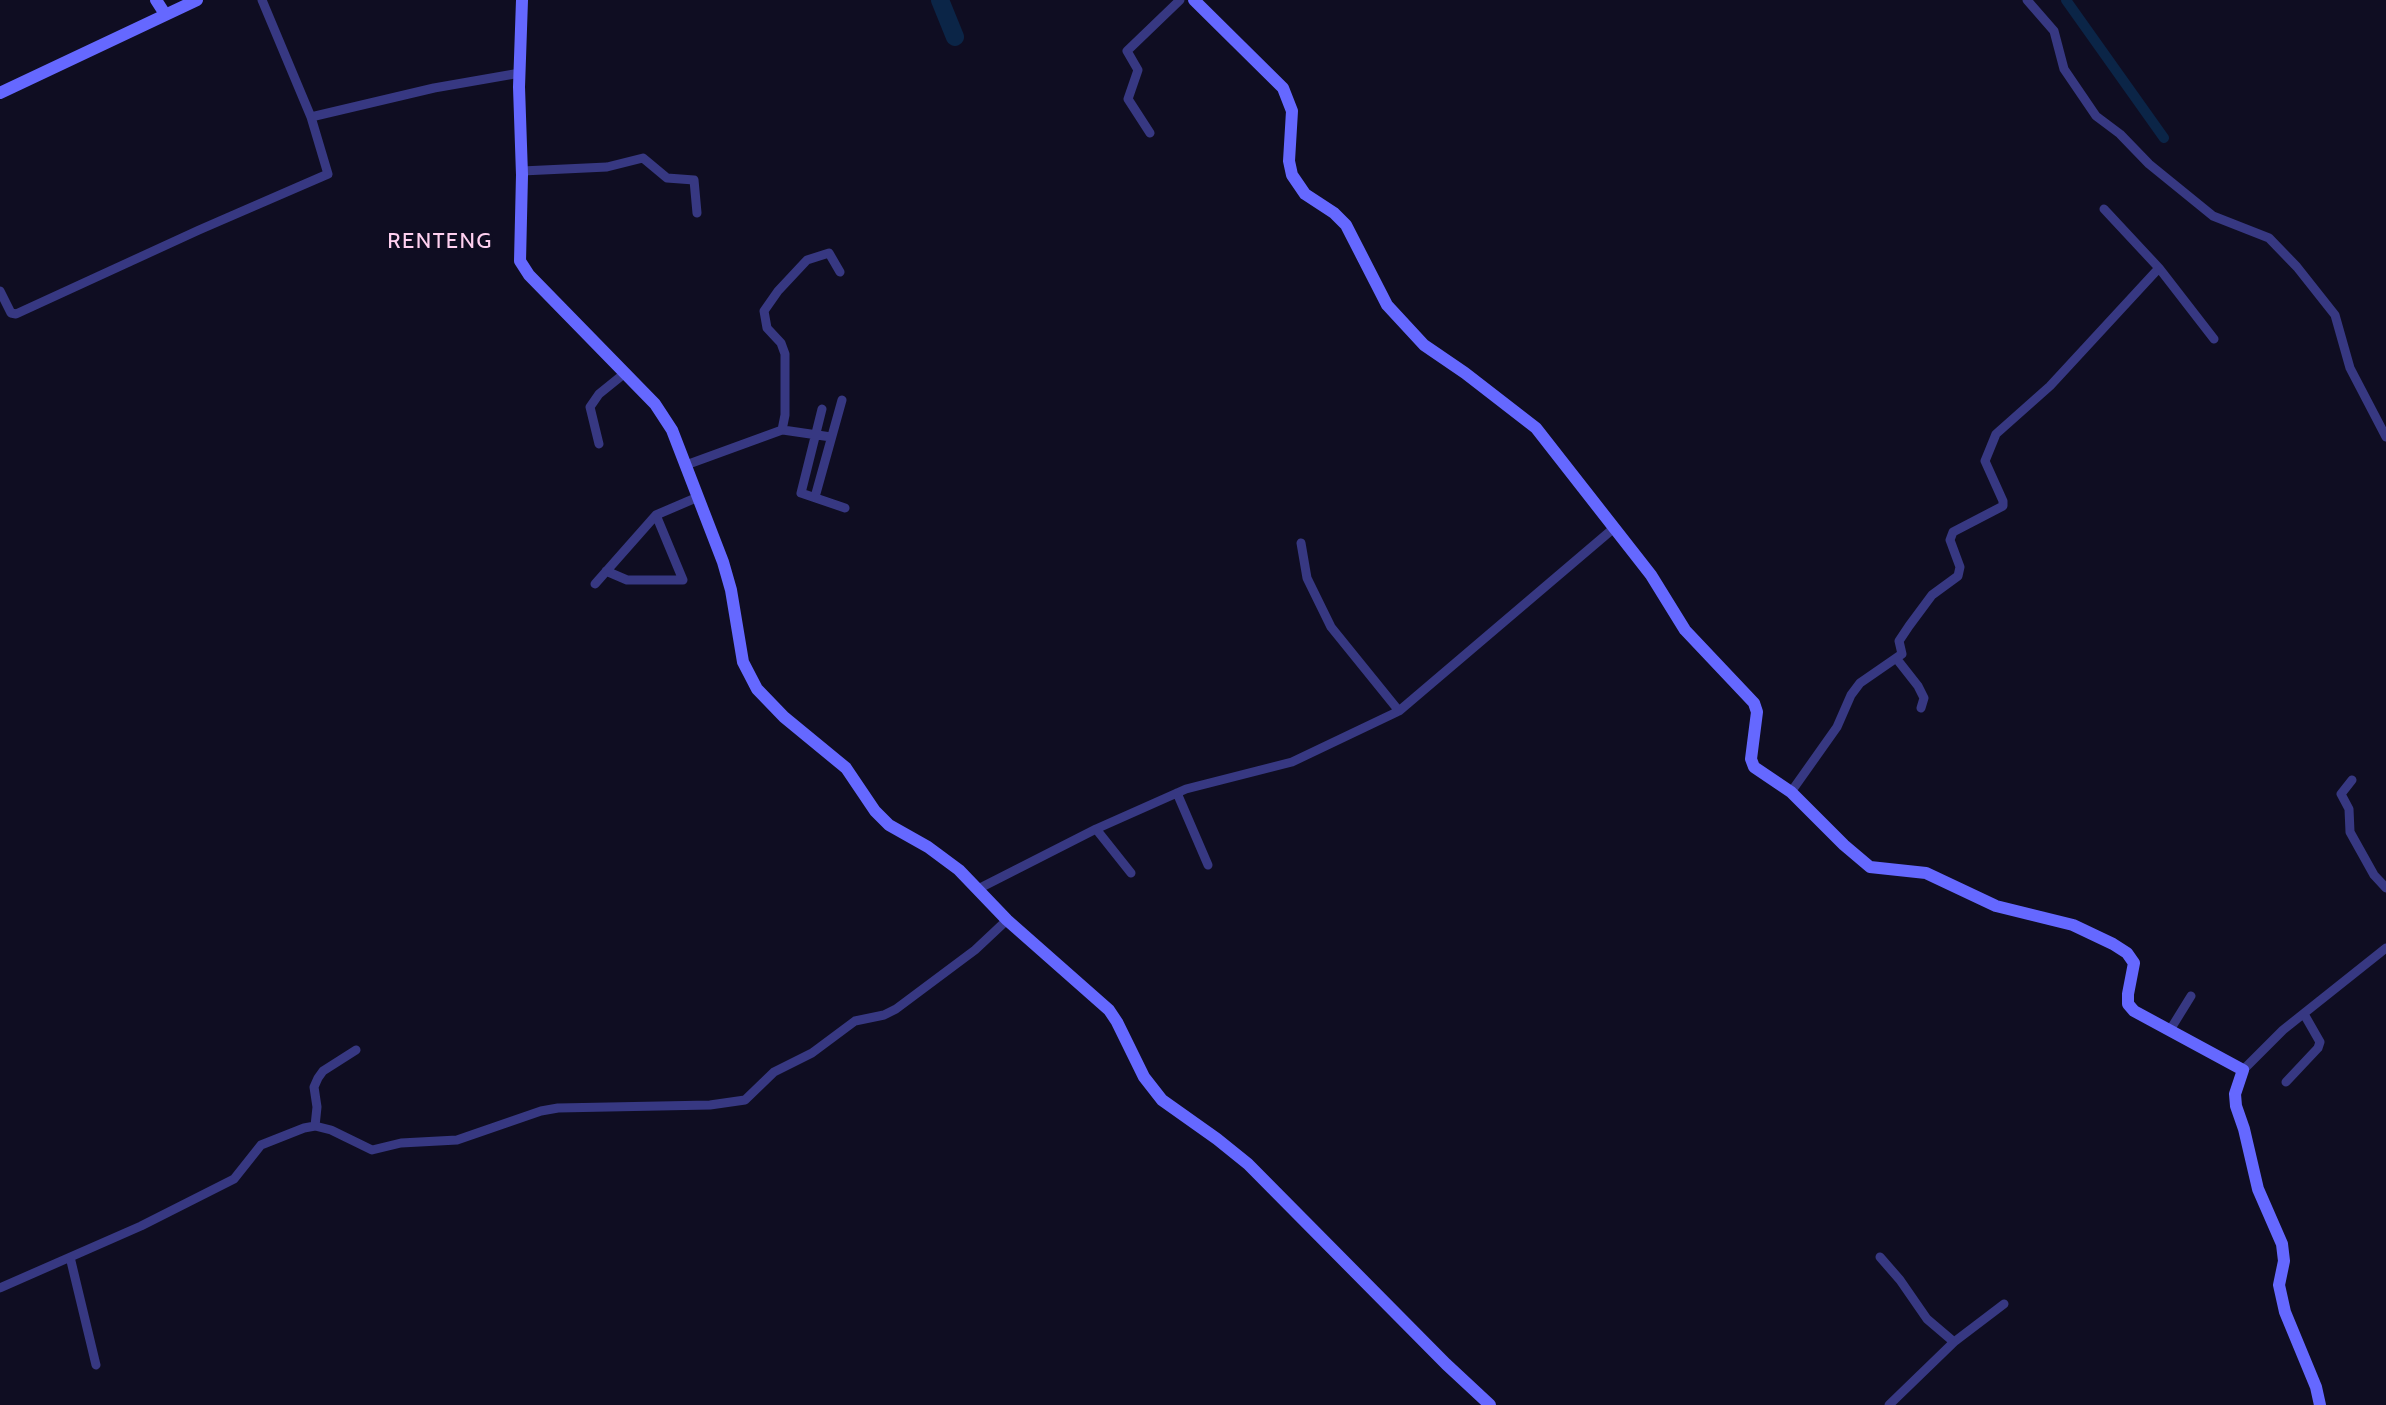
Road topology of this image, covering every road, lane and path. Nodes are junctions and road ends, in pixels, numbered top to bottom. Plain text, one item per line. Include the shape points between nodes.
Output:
1 (156, 0) edge
2 (197, 0) edge
3 (262, 0) edge
4 (522, 0) edge
5 (1180, 0) edge
6 (1194, 0) edge
7 (2027, 0) edge
8 (165, 15) junction
9 (520, 73) junction
10 (0, 93) edge
11 (311, 117) junction
12 (1150, 133) dead end
13 (522, 171) junction
14 (2104, 209) dead end
15 (697, 213) dead end
16 (2159, 268) junction
17 (840, 272) dead end
18 (0, 291) edge
19 (2214, 339) dead end
20 (625, 374) junction
21 (842, 400) dead end
22 (822, 410) dead end
23 (783, 429) junction
24 (817, 435) junction
25 (831, 437) junction
26 (2386, 437) edge
27 (599, 444) dead end
28 (686, 465) junction
29 (698, 497) junction
30 (815, 497) junction
31 (845, 508) dead end
32 (656, 515) junction
33 (1614, 528) junction
34 (1301, 543) dead end
35 (606, 571) junction
36 (595, 584) dead end
37 (1896, 658) junction
38 (1921, 708) dead end
39 (1399, 711) junction
40 (2352, 780) dead end
41 (1791, 792) junction
42 (1177, 793) junction
43 (1096, 829) junction
44 (1208, 865) dead end
45 (1131, 873) dead end
46 (2386, 888) edge
47 (978, 889) junction
48 (1007, 920) junction
49 (2386, 948) edge
50 (2191, 996) dead end
51 (2304, 1014) junction
52 (2170, 1030) junction
53 (356, 1050) dead end
54 (2243, 1070) junction
55 (2286, 1082) dead end
56 (315, 1126) junction
57 (70, 1257) junction
58 (1880, 1257) dead end
59 (0, 1288) edge
60 (2004, 1304) dead end
61 (1954, 1342) junction
62 (96, 1365) dead end
63 (1490, 1405) edge
64 (1889, 1405) edge
65 (2320, 1405) edge

1 - 8 street
2 - 8 street
3 - 11 street
4 - 9 street
5 - 12 street via 1127,51 1138,70 1128,99
6 - 33 street via 1283,88 1292,111 1292,175 1305,194 1346,225 1387,305 1424,345 1536,428
7 - 26 street via 2054,31 2064,69 2096,117 2213,216 2269,238 2297,267 2335,315 2350,368
8 - 10 street
9 - 11 street via 434,88
9 - 13 street
11 - 18 street via 327,175 16,315 10,313
13 - 15 street via 607,167 643,158 667,178 694,180
13 - 20 street via 522,266
14 - 16 street
16 - 19 street
16 - 37 street via 2050,386 1996,434 1985,460 2003,506 1953,532 1950,540 1960,572 1932,595 1899,640 1903,653
17 - 23 street via 829,253 807,260 764,311 768,330 782,344 785,354
20 - 27 street via 599,394 590,407
20 - 28 street via 664,417
21 - 25 street
22 - 24 street
23 - 24 street
23 - 28 street
24 - 25 street
24 - 30 street via 801,493
25 - 30 street
28 - 29 street
29 - 32 street
29 - 47 street via 731,590 744,662 757,689 784,717 846,768 889,825 947,860
30 - 31 street
32 - 35 street
32 - 35 street via 683,580 627,580
33 - 39 street
33 - 41 street via 1651,575 1686,630 1755,705 1752,763
34 - 39 street via 1307,578 1330,627
35 - 36 street
37 - 38 street via 1918,686 1924,698
37 - 41 street via 1860,683 1837,727
39 - 42 street via 1292,762
40 - 46 street via 2341,794 2349,810 2350,832 2377,880
41 - 52 street via 1870,867 1926,873 2002,908 2073,925 2127,952 2134,963 2128,994 2131,1008
42 - 43 street
42 - 44 street
43 - 45 street
43 - 47 street
47 - 48 street
48 - 56 street via 975,950 896,1009 846,1027 812,1053 774,1072 745,1100 710,1105 558,1108 473,1136 372,1150
48 - 63 street via 1109,1010 1144,1077 1162,1100 1248,1164
49 - 51 street
50 - 52 street
51 - 54 street
51 - 55 street via 2320,1042
52 - 54 street
53 - 56 street via 318,1078 314,1087
54 - 65 street via 2235,1094 2236,1106 2258,1189 2282,1244 2284,1261 2279,1285 2285,1312
56 - 57 street via 261,1145 234,1179
57 - 59 street
57 - 62 street
58 - 61 street via 1927,1319
60 - 61 street
61 - 64 street

